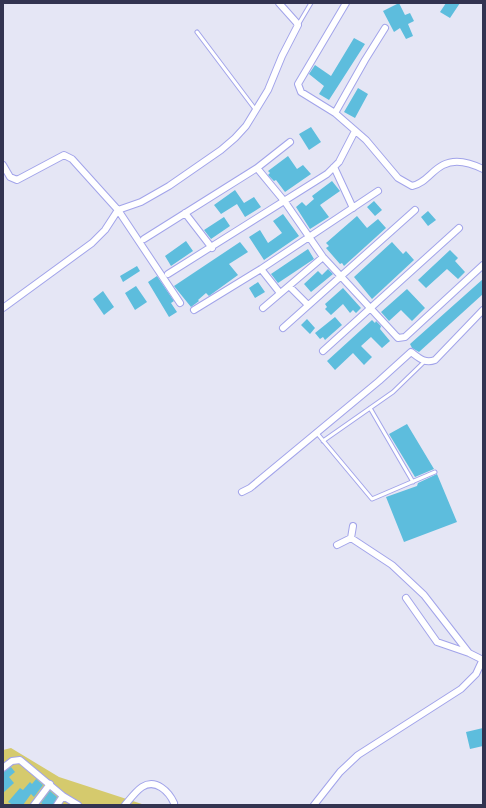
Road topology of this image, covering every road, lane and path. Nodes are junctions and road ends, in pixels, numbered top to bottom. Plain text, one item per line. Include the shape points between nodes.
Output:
1 (279, 3) edge
2 (311, 3) edge
3 (346, 3) edge
4 (298, 25) junction
5 (385, 28) dead end
6 (196, 32) dead end
7 (255, 109) junction
8 (335, 113) junction
9 (355, 131) junction
10 (290, 142) dead end
11 (3, 165) edge
12 (334, 167) junction
13 (257, 168) junction
14 (483, 169) edge
15 (378, 190) dead end
16 (285, 202) junction
17 (353, 208) junction
18 (118, 210) junction
19 (415, 210) dead end
20 (185, 213) junction
21 (459, 228) dead end
22 (309, 237) junction
23 (144, 239) dead end
24 (212, 248) junction
25 (323, 257) junction
26 (483, 265) edge
27 (261, 269) junction
28 (168, 274) dead end
29 (340, 276) junction
30 (289, 286) junction
31 (280, 293) junction
32 (180, 303) dead end
33 (308, 305) junction
34 (3, 308) edge
35 (263, 308) dead end
36 (371, 309) junction
37 (194, 310) dead end
38 (483, 310) edge
39 (283, 328) dead end
40 (324, 352) dead end
41 (425, 361) junction
42 (370, 408) junction
43 (316, 432) junction
44 (323, 441) junction
45 (435, 472) dead end
46 (413, 482) junction
47 (242, 492) dead end
48 (353, 526) dead end
49 (351, 538) junction
50 (337, 545) dead end
51 (406, 598) dead end
52 (469, 653) junction
53 (483, 659) edge
54 (3, 768) edge
55 (50, 784) junction
56 (63, 796) junction
57 (174, 803) dead end
58 (34, 805) edge
59 (57, 805) edge
60 (78, 805) edge
61 (125, 805) edge
62 (314, 805) edge

1 - 4 street
2 - 4 lane
3 - 8 street via 298,84 301,92
4 - 7 street via 268,90
5 - 8 street
6 - 7 lane
7 - 18 street via 246,126 221,150 169,186 141,202
8 - 9 street
9 - 12 street
9 - 14 street via 366,140 398,178 412,186 420,184 443,164 466,161
10 - 13 street
11 - 18 street via 10,177 17,180 64,155 78,163
12 - 16 street
12 - 17 street
13 - 16 street
13 - 20 street
15 - 17 street
16 - 22 street
16 - 24 street
17 - 22 street
18 - 32 street
18 - 34 street via 105,230 92,243
19 - 29 street
20 - 23 street
20 - 24 street
21 - 36 street
22 - 25 street
22 - 27 street
24 - 28 street
25 - 29 street
25 - 30 street
26 - 36 street via 405,337 398,338
27 - 31 street
27 - 37 street
29 - 33 street
29 - 36 street
30 - 31 street
30 - 33 street
31 - 35 street
33 - 39 street
36 - 40 street
38 - 41 street via 435,360
41 - 42 lane via 393,392
41 - 43 street via 411,352
42 - 44 lane
42 - 46 lane
43 - 44 lane
43 - 47 street
44 - 46 lane via 372,499
45 - 46 lane
48 - 49 street
49 - 50 street
49 - 52 street via 392,565 424,595
51 - 52 street via 436,642
52 - 53 street
53 - 62 street via 476,674 461,689 358,755
54 - 55 street via 12,761 20,760
55 - 56 street
55 - 58 street
56 - 59 street
56 - 60 street
57 - 61 street via 169,793 159,786 148,784 138,790

